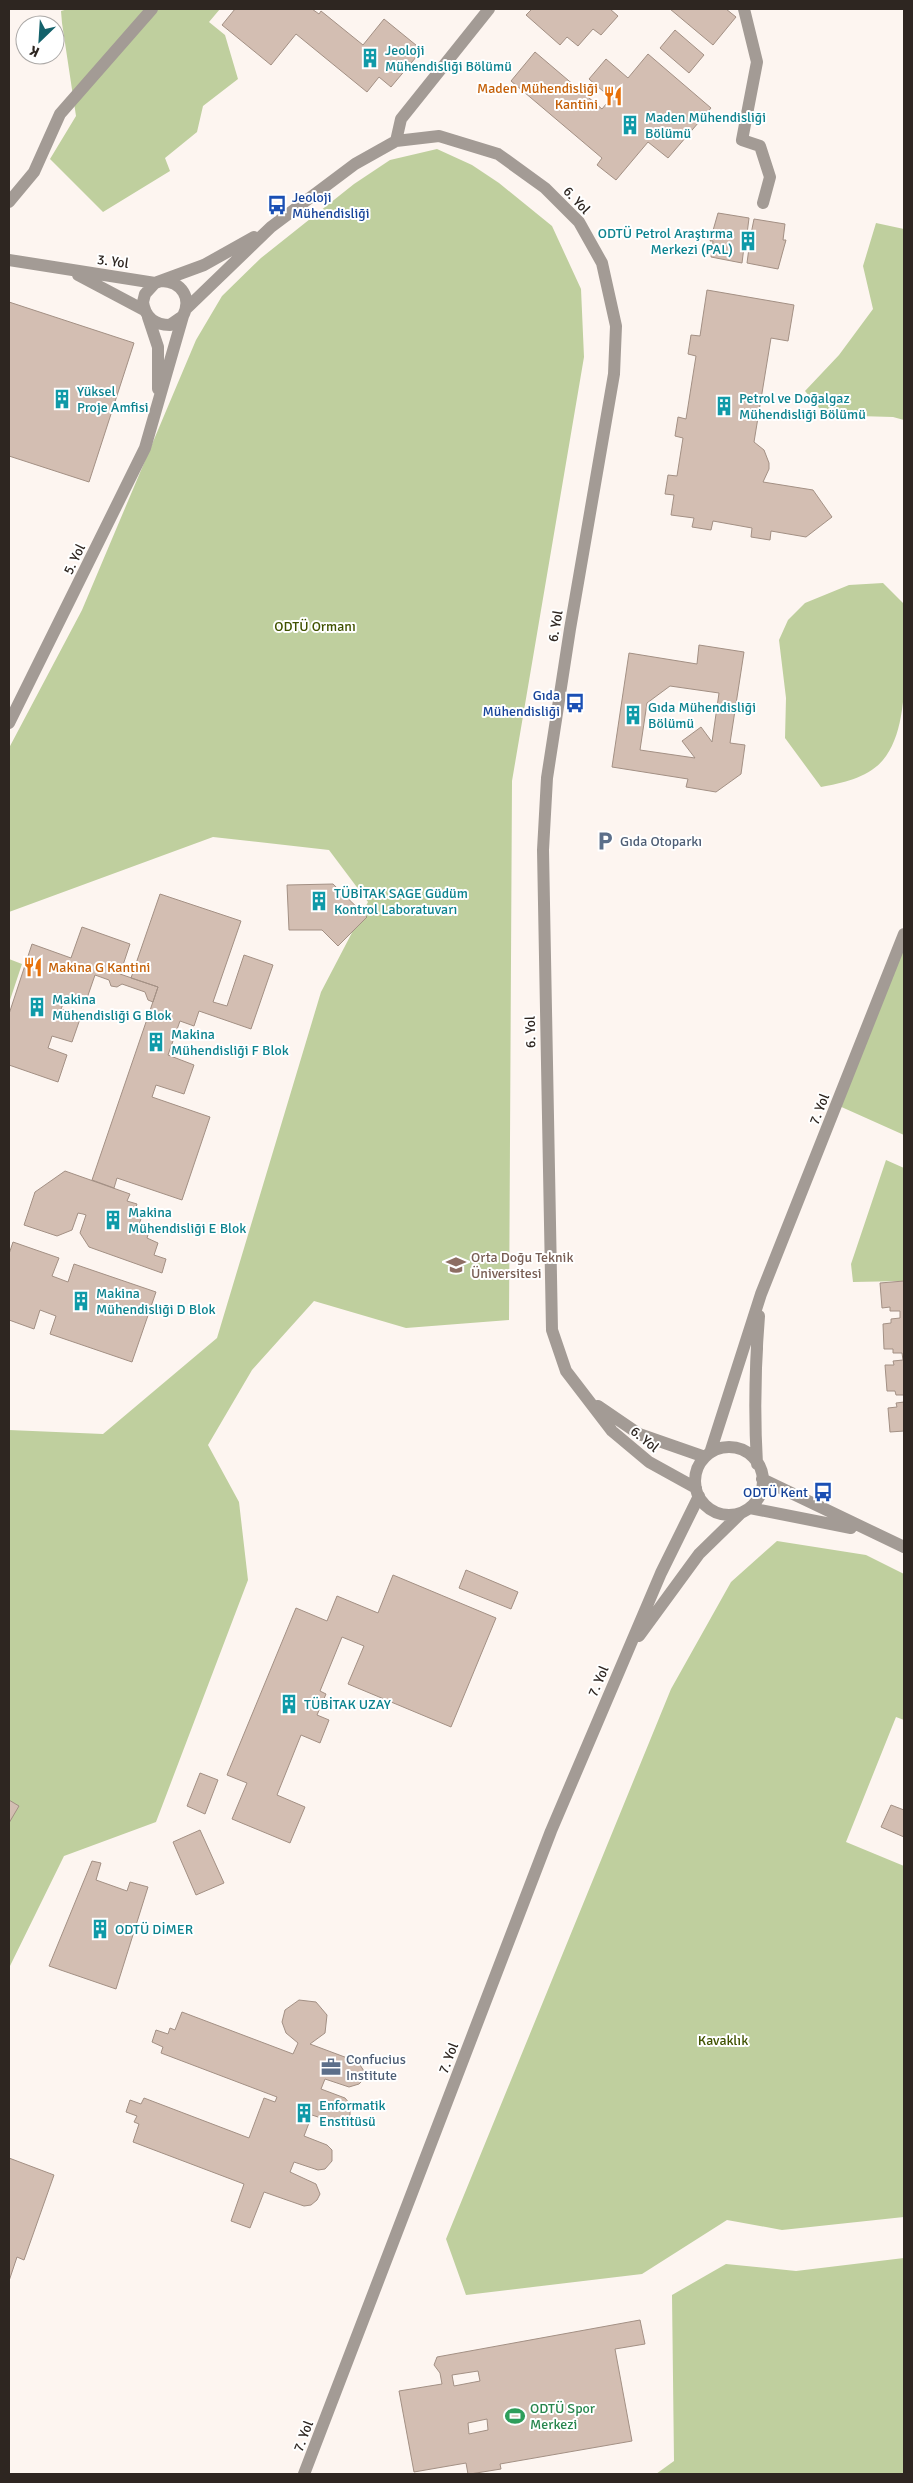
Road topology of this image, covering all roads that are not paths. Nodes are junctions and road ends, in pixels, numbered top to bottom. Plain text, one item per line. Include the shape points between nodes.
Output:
1 (152, 9) edge
2 (489, 9) edge
3 (744, 9) edge
4 (396, 140) junction
5 (9, 202) edge
6 (763, 203) dead end
7 (271, 227) junction
8 (9, 260) edge
9 (66, 270) junction
10 (159, 282) junction
11 (146, 313) junction
12 (185, 313) junction
13 (158, 404) junction
14 (9, 723) edge
15 (904, 934) edge
16 (761, 1294) junction
17 (587, 1399) junction
18 (708, 1455) junction
19 (757, 1464) junction
20 (762, 1479) junction
21 (697, 1492) junction
22 (746, 1510) junction
23 (873, 1533) junction
24 (904, 1546) edge
25 (626, 1654) junction
26 (304, 2474) edge

1 - 5 street via 60,114 34,172
2 - 4 street via 401,119
3 - 6 street via 757,62 742,140 760,146 770,177
4 - 7 street, 6. Yol via 355,164
4 - 17 street, 6. Yol via 439,136 498,154 545,188 579,222 602,263 616,326 614,374 547,778 543,850 552,1330 566,1371
7 - 10 street, 6. Yol via 204,265
7 - 12 street, 6. Yol
8 - 9 street, 3. Yol
9 - 10 street, 3. Yol
9 - 11 street, 3. Yol
10 - 11 street via 145,294
10 - 12 street via 176,284 182,289 186,295
11 - 12 street via 155,323 170,325
11 - 13 street, 5. Yol via 158,347
12 - 13 street, 5. Yol
13 - 14 street, 5. Yol via 145,448
15 - 16 street, 7. Yol
16 - 18 street, 7. Yol
16 - 19 street, 7. Yol via 755,1363
17 - 18 street, 6. Yol via 639,1434
17 - 21 street, 6. Yol via 612,1431 649,1462
18 - 19 street via 730,1448 741,1450
18 - 21 street, 7. Yol via 696,1471
19 - 20 street, 7. Yol
20 - 22 street, 7. Yol via 762,1490
20 - 23 street
21 - 22 street via 710,1509 720,1514 730,1515
21 - 25 street, 7. Yol
22 - 23 street
22 - 25 street, 7. Yol via 700,1554
23 - 24 street
25 - 26 street, 7. Yol via 551,1831

